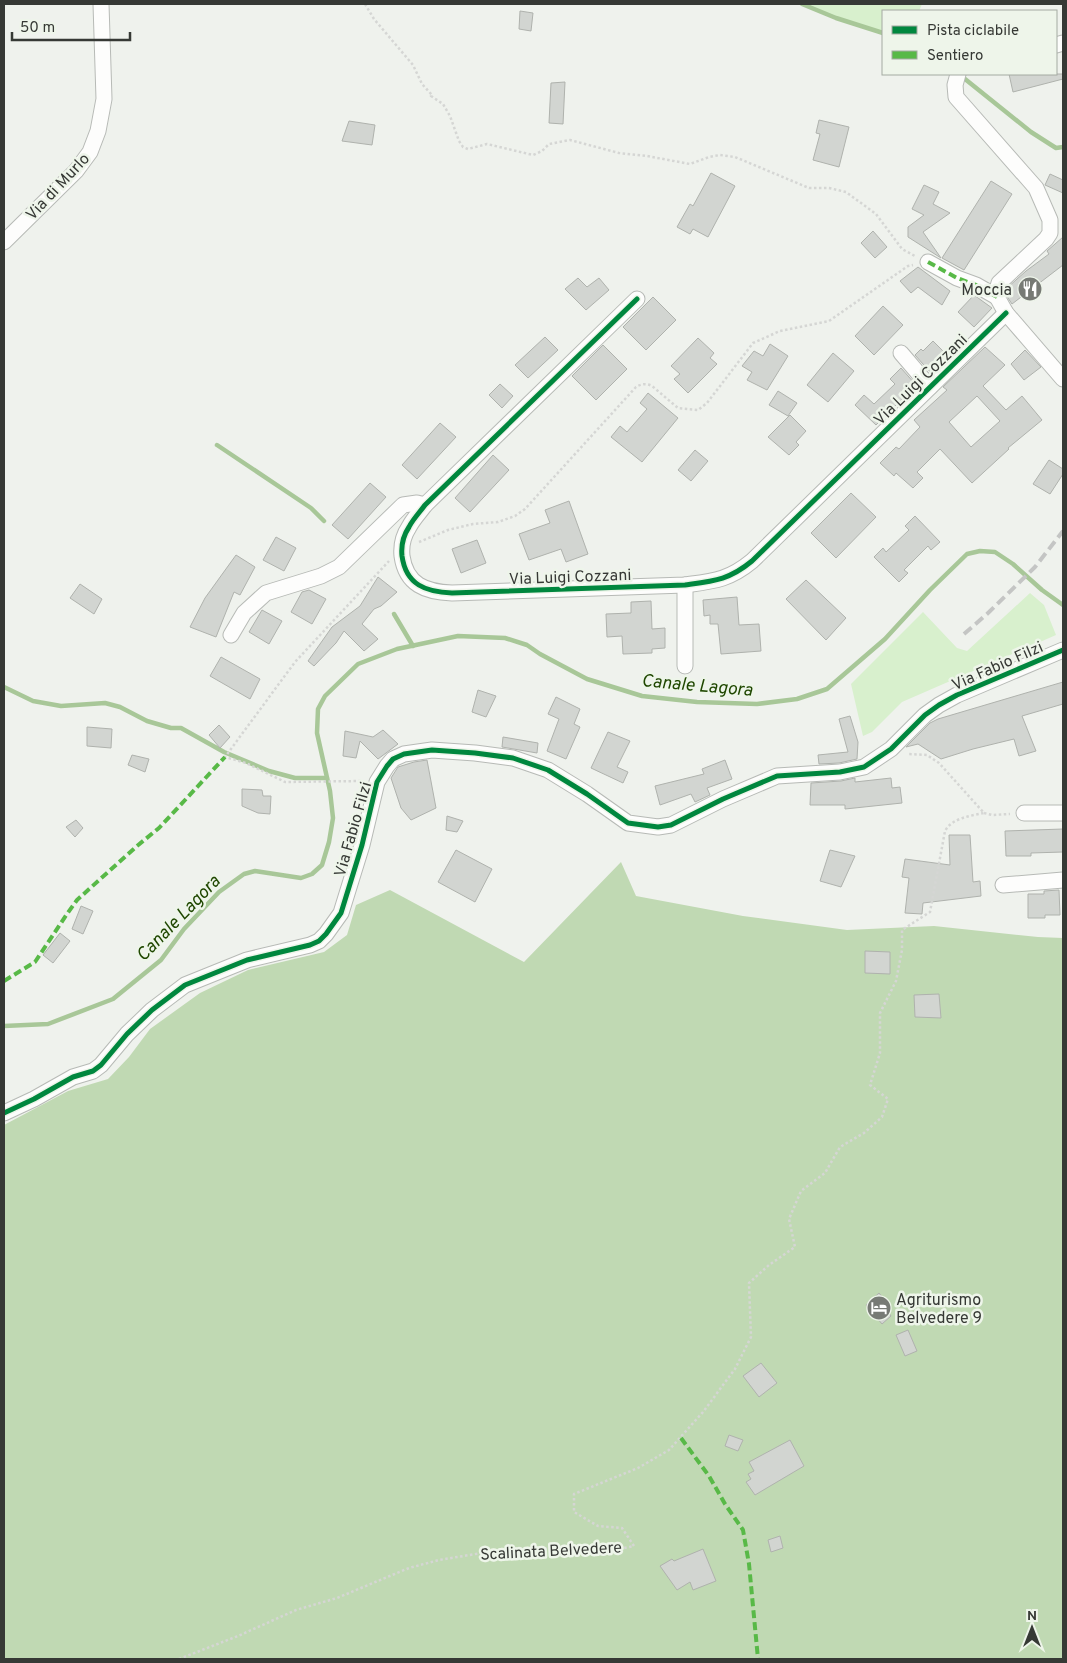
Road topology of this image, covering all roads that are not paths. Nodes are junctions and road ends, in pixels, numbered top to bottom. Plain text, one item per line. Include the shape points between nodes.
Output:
1 (101, 4) edge
2 (958, 75) edge
3 (1057, 222) edge
4 (4, 242) edge
5 (928, 262) road end
6 (997, 297) junction
7 (637, 299) dead end
8 (1006, 313) junction
9 (901, 353) dead end
10 (1063, 379) edge
11 (930, 387) junction
12 (425, 505) junction
13 (685, 585) junction
14 (231, 635) dead end
15 (1063, 650) edge
16 (685, 666) dead end
17 (1024, 813) road end
18 (1063, 813) edge
19 (1063, 880) edge
20 (1003, 885) dead end
21 (4, 1112) edge

1 - 4 street, Via di Murlo via 104,99 90,152 76,171
2 - 3 street via 956,97 1036,188 1049,214
3 - 6 street via 1046,239 1000,283
5 - 6 street
6 - 8 street
7 - 12 street, Via Luigi Cozzani
8 - 10 street
8 - 11 street, Via Luigi Cozzani
9 - 11 street
11 - 13 street, Via Luigi Cozzani via 738,573
12 - 13 street, Via Luigi Cozzani via 408,527 402,551 404,568 410,578 420,587 434,592
12 - 14 street via 417,502 403,505 339,566 321,576 266,593 244,613
13 - 16 street
15 - 21 street, Via Fabio Filzi via 957,695 925,715 891,750 864,767 840,772 777,776 671,825 658,827 628,823 548,770 513,758 432,750 404,754 393,759 377,782 341,913 319,941 247,960 185,986 152,1010 94,1070 73,1077
17 - 18 street
19 - 20 street

